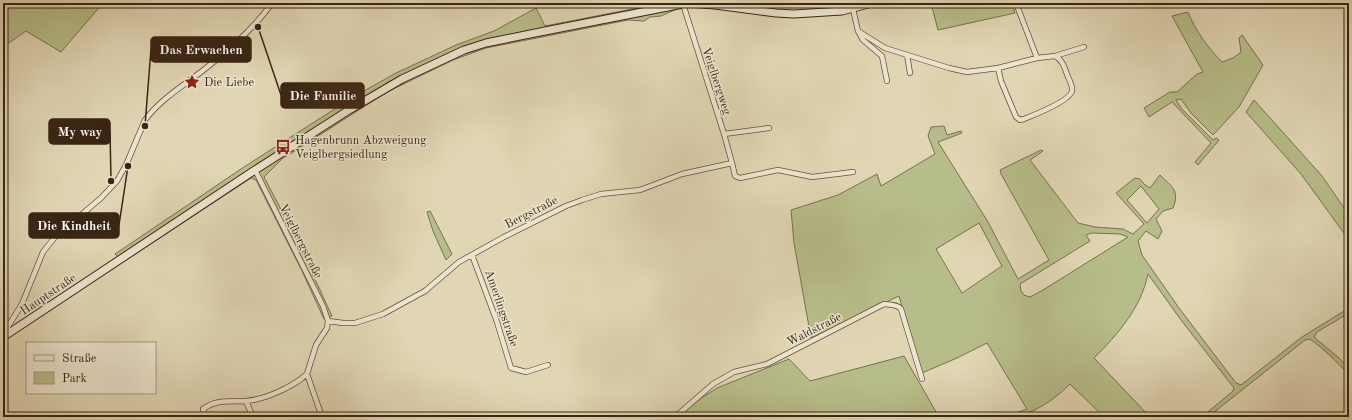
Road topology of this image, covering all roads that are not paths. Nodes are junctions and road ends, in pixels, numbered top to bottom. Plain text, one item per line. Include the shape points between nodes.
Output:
1 (272, 3) edge
2 (872, 3) edge
3 (1016, 3) edge
4 (686, 4) edge
5 (853, 9) junction
6 (858, 31) junction
7 (1084, 47) dead end
8 (907, 55) junction
9 (1055, 56) junction
10 (1037, 58) junction
11 (998, 68) junction
12 (910, 73) dead end
13 (887, 81) dead end
14 (769, 128) dead end
15 (724, 134) junction
16 (732, 163) junction
17 (255, 170) junction
18 (853, 172) dead end
19 (472, 255) junction
20 (328, 321) junction
21 (4, 337) edge
22 (548, 365) dead end
23 (307, 374) junction
24 (922, 379) dead end
25 (246, 401) junction
26 (205, 417) edge
27 (253, 417) edge
28 (322, 417) edge
29 (675, 417) edge

1 - 21 street via 228,50 162,101 145,120 117,181 55,237 43,252 26,296
2 - 5 main road, Hauptstraße
3 - 10 street
4 - 5 main road, Hauptstraße via 715,4 794,14
4 - 15 street, Veiglbergweg
4 - 17 main road, Hauptstraße via 537,32 464,50 376,94
5 - 6 street
6 - 8 street via 882,47
6 - 13 street via 862,40 882,56
7 - 9 street
8 - 11 street via 971,72
8 - 12 street
9 - 10 street
9 - 11 street via 1063,64 1072,88 1071,94 1066,99 1023,120 1016,117
10 - 11 street
14 - 15 street
15 - 16 street, Veiglbergweg
16 - 18 street via 735,176 740,178 776,170 812,177
16 - 19 street, Bergstraße via 690,171 640,190 601,194 582,200
17 - 20 street, Veiglbergstraße via 323,306
17 - 21 main road, Hauptstraße
19 - 20 street, Bergstraße via 453,266 421,293 383,314 355,323
19 - 22 street, Amerlingstraße via 511,368 526,372
20 - 23 street via 327,328 316,345
23 - 25 street via 275,393
23 - 28 street
24 - 29 street, Waldstraße via 901,309 899,306 884,304 767,364 734,372 713,384
25 - 26 street via 211,404 203,409
25 - 27 street

